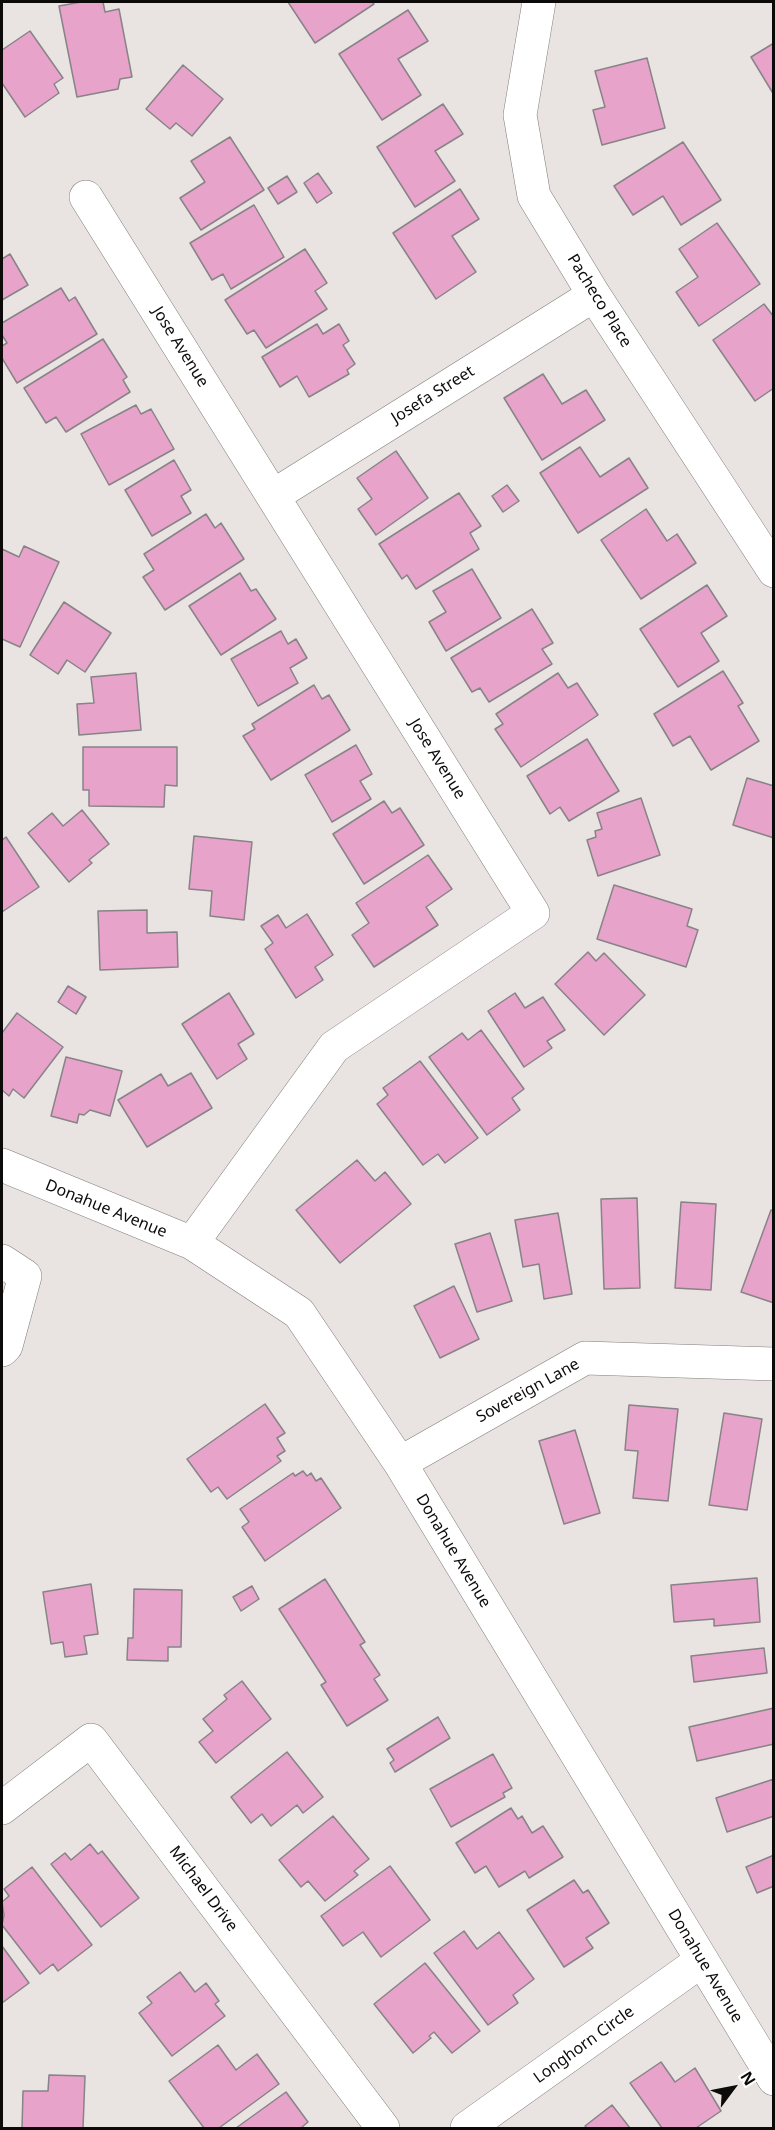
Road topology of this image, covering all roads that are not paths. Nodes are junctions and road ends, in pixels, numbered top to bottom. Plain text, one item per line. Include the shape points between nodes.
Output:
1 (539, 2) edge
2 (86, 197) dead end
3 (594, 295) junction
4 (273, 495) junction
5 (774, 571) edge
6 (2, 1165) edge
7 (192, 1243) junction
8 (2, 1260) edge
9 (2, 1350) edge
10 (774, 1364) edge
11 (400, 1463) junction
12 (2, 1808) edge
13 (701, 1961) junction
14 (774, 2079) edge
15 (383, 2128) edge
16 (468, 2128) edge

1 - 3 street, Pacheco Place via 520,115 534,196
2 - 4 street, Jose Avenue
3 - 4 street, Josefa Street
3 - 5 street, Pacheco Place
4 - 7 street, Jose Avenue via 533,913 334,1047
6 - 7 street, Donahue Avenue
7 - 11 street, Donahue Avenue via 299,1313
8 - 9 street via 25,1276
10 - 11 street, Sovereign Lane via 585,1358
11 - 13 street, Donahue Avenue
12 - 15 street, Michael Drive via 91,1740
13 - 14 street, Donahue Avenue
13 - 16 street, Longhorn Circle

